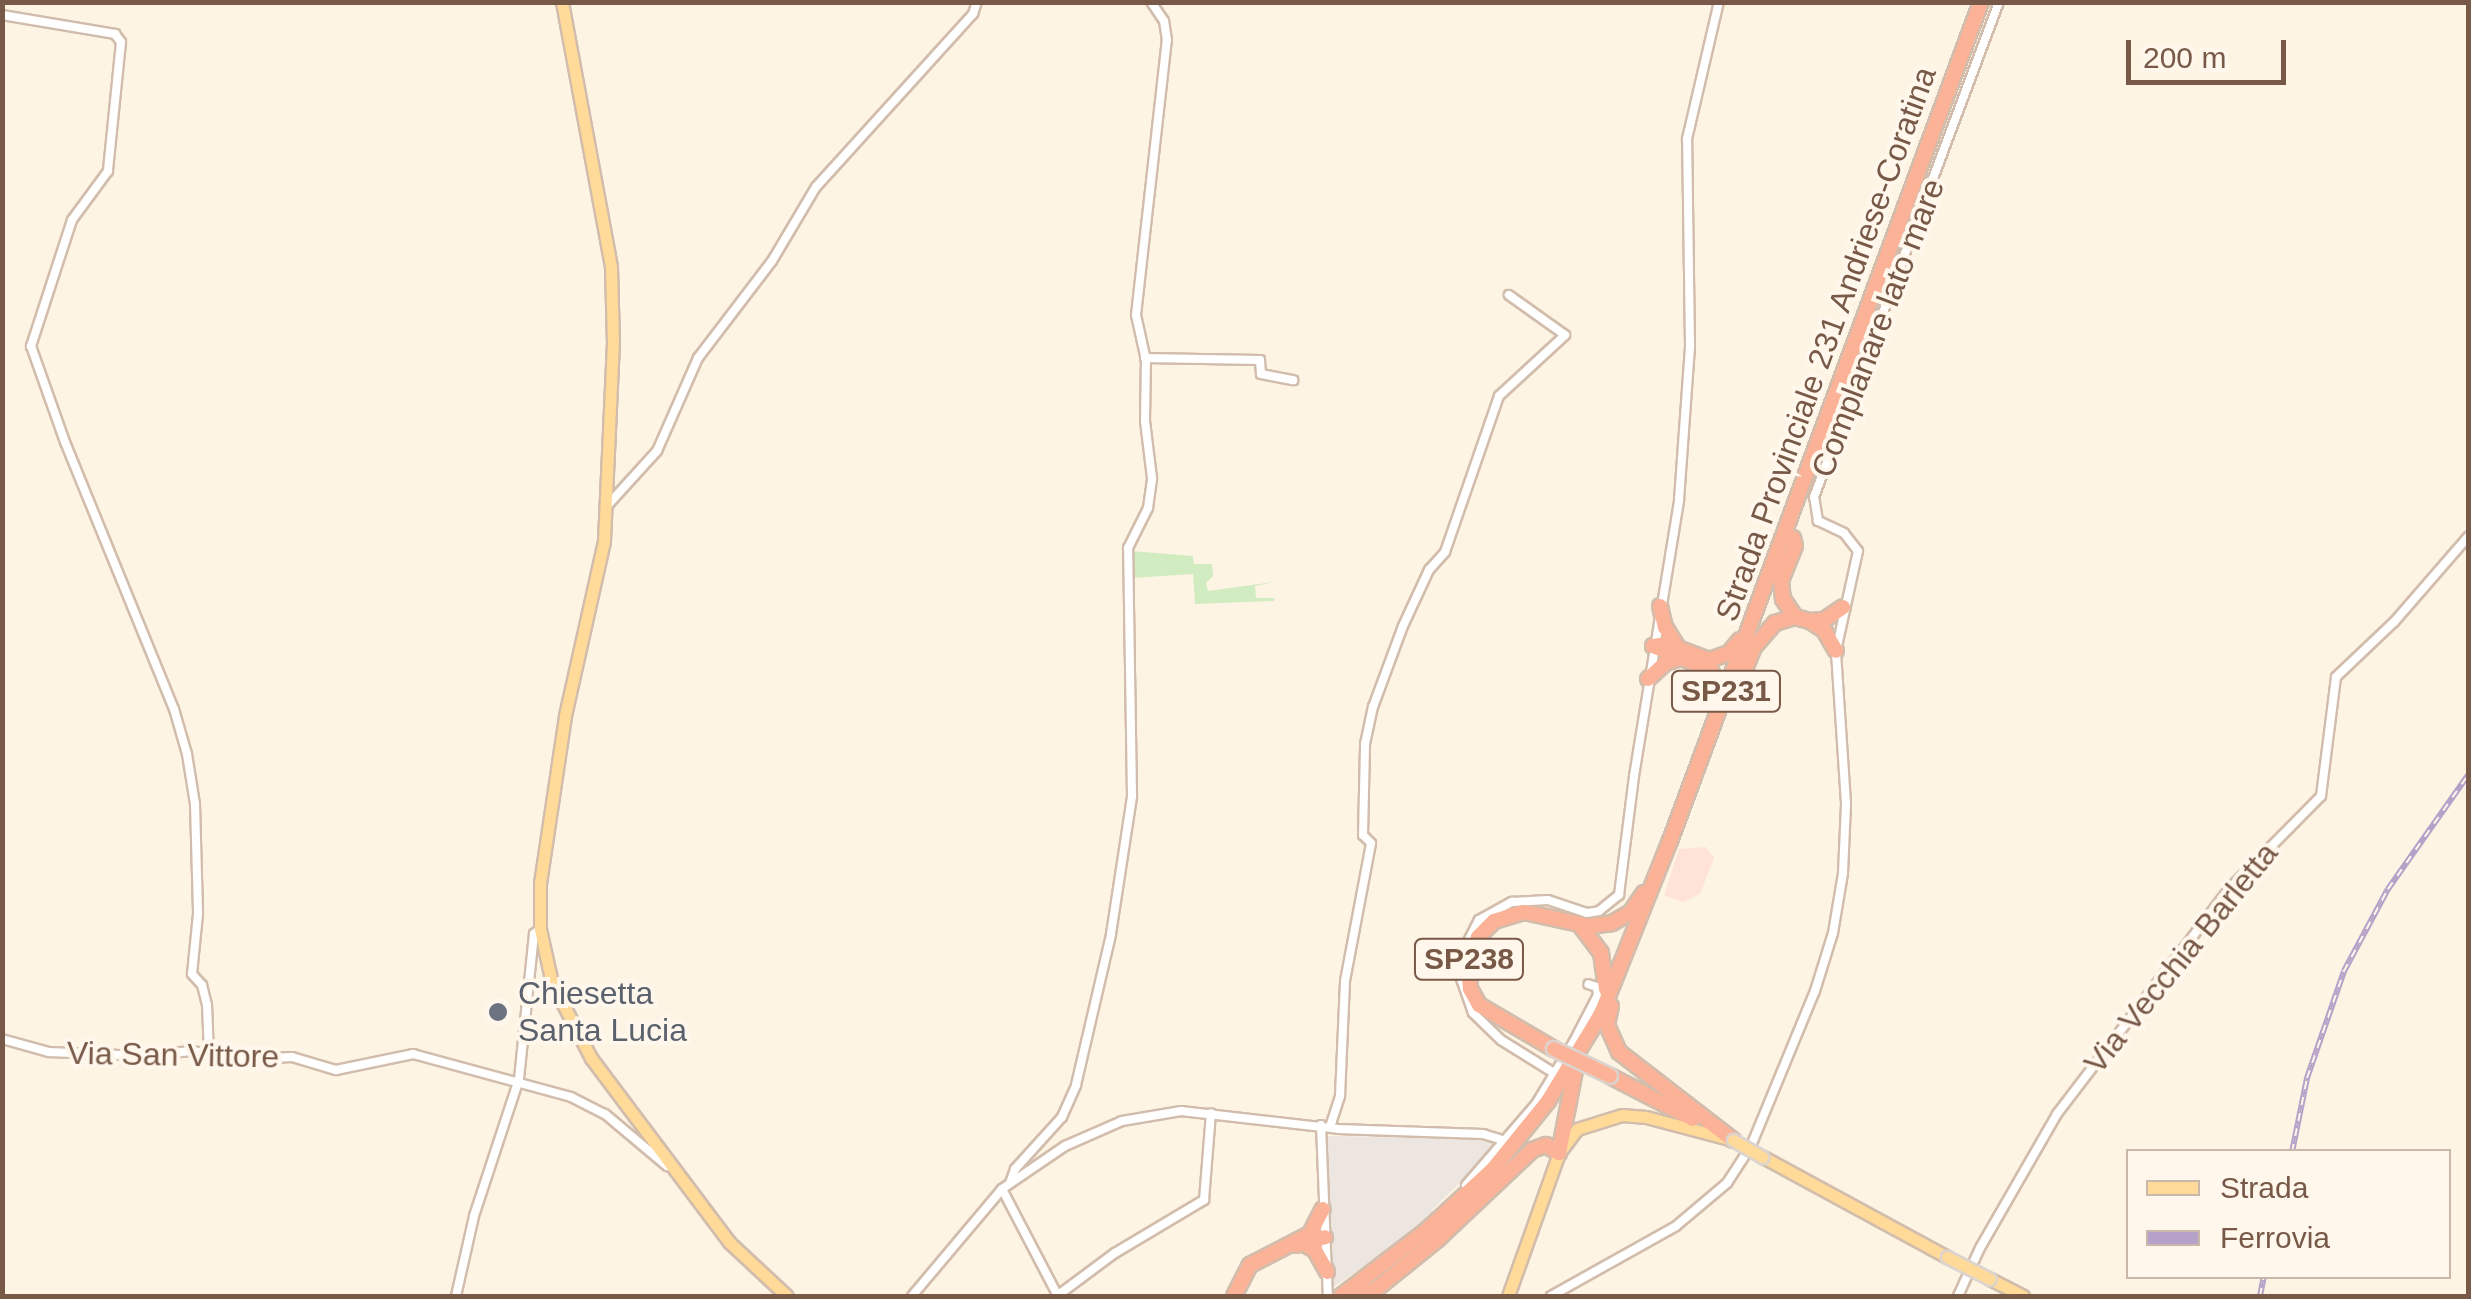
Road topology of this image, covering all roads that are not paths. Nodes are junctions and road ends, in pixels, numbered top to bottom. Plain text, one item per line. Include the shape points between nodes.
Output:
1 (562, 2) edge
2 (977, 2) edge
3 (1151, 2) edge
4 (1718, 2) edge
5 (1982, 2) edge
6 (1995, 2) edge
7 (2, 15) edge
8 (1509, 295) dead end
9 (1146, 358) junction
10 (1292, 380) dead end
11 (606, 507) junction
12 (2468, 537) edge
13 (1793, 538) junction
14 (1660, 606) junction
15 (1842, 607) joint
16 (1757, 609) junction
17 (1818, 624) junction
18 (1653, 646) junction
19 (1836, 650) joint
20 (1680, 652) junction
21 (1648, 679) junction
22 (1727, 702) junction
23 (1680, 815) junction
24 (1580, 924) junction
25 (540, 930) junction
26 (1588, 984) dead end
27 (1618, 986) junction
28 (2, 1039) edge
29 (1585, 1044) junction
30 (209, 1054) junction
31 (1575, 1071) junction
32 (1554, 1073) junction
33 (519, 1079) junction
34 (1211, 1113) junction
35 (1325, 1126) junction
36 (1734, 1140) junction
37 (1506, 1141) junction
38 (1559, 1153) junction
39 (671, 1165) junction
40 (1006, 1186) junction
41 (1323, 1208) joint
42 (1437, 1212) dead end
43 (1314, 1239) junction
44 (1328, 1272) joint
45 (1513, 1293) edge
46 (1556, 1295) edge
47 (456, 1296) edge
48 (787, 1296) edge
49 (912, 1296) edge
50 (1057, 1296) edge
51 (1234, 1296) edge
52 (1328, 1296) edge
53 (1340, 1296) edge
54 (1352, 1296) edge
55 (1958, 1296) edge
56 (2023, 1296) edge

1 - 11 main road via 612,267
2 - 11 street via 816,187 772,261 698,358 656,452
3 - 9 street via 1167,40 1136,316
4 - 14 street via 1687,138 1690,346 1678,500
5 - 16 highway, Strada Provinciale 231 Andriese-Coratina / SP231
6 - 13 highway, Strada Provinciale 231 Andriese-Coratina / SP231
6 - 15 street, Complanare lato mare via 1814,497 1818,521 1844,533 1858,551
7 - 30 street via 116,34 121,42 108,171 65,238 31,346 186,754 195,804 192,974 202,985 210,1021
8 - 35 street via 1565,336 1498,396 1445,552 1429,570 1373,707 1365,744 1363,835 1372,843 1345,981 1340,1096
9 - 10 street via 1260,360 1261,374
9 - 40 street via 1144,420 1152,478 1148,508 1128,548 1132,796 1111,934 1076,1085 1062,1117
11 - 25 main road via 564,716
12 - 55 street, Via Vecchia Barletta via 2336,677 2321,796 2230,888 2056,1114
13 - 17 highway via 1783,599
13 - 22 highway, Strada Provinciale 231 Andriese-Coratina / SP231
14 - 18 street
14 - 20 highway
15 - 17 highway
16 - 20 highway via 1736,647 1720,658
16 - 22 highway, Strada Provinciale 231 Andriese-Coratina / SP231
17 - 19 highway
17 - 22 highway via 1775,623 1763,633
18 - 20 highway
18 - 21 street
19 - 46 street via 1846,803 1839,904 1816,992 1762,1121 1740,1165 1711,1199
20 - 21 highway
20 - 22 highway via 1711,670
21 - 32 street via 1620,895 1587,913 1548,900 1512,902 1480,920 1460,956 1472,1013 1500,1040
22 - 23 highway, Strada Provinciale 231 Andriese-Coratina / SP231
22 - 27 highway, Strada Provinciale 231 Andriese-Coratina / SP231
23 - 24 highway via 1636,907 1612,923
23 - 29 highway, Strada Provinciale 231 Andriese-Coratina / SP231
24 - 29 highway via 1597,944 1608,975
24 - 36 highway, SP238, bridge via 1536,912 1514,913 1486,928 1470,956 1470,989 1479,1004
25 - 33 street via 534,934
25 - 39 main road via 567,1020
26 - 32 street via 1598,987 1598,995
27 - 31 highway, Strada Provinciale 231 Andriese-Coratina / SP231
27 - 36 highway via 1607,1025 1619,1052
28 - 30 street, Via San Vittore via 49,1052
29 - 53 highway, Strada Provinciale 231 Andriese-Coratina / SP231 via 1493,1168 1427,1230
30 - 33 street, Via San Vittore via 292,1058 350,1071 413,1054
31 - 38 highway
31 - 54 highway, Strada Provinciale 231 Andriese-Coratina / SP231 via 1482,1190
32 - 37 street
33 - 39 street, Via San Vittore via 605,1114
33 - 47 street via 474,1216
34 - 35 street
34 - 40 street via 1181,1111 1122,1122 1065,1146
34 - 50 street via 1204,1200
35 - 37 street
35 - 41 street
36 - 38 main road via 1622,1115 1576,1129
36 - 56 main road, SP238, bridge
37 - 42 street
38 - 45 main road
38 - 54 highway via 1546,1146 1532,1150 1376,1289
39 - 48 main road via 729,1242
40 - 49 street
40 - 50 street
41 - 43 highway
43 - 44 highway
43 - 51 highway via 1250,1265
44 - 52 street

